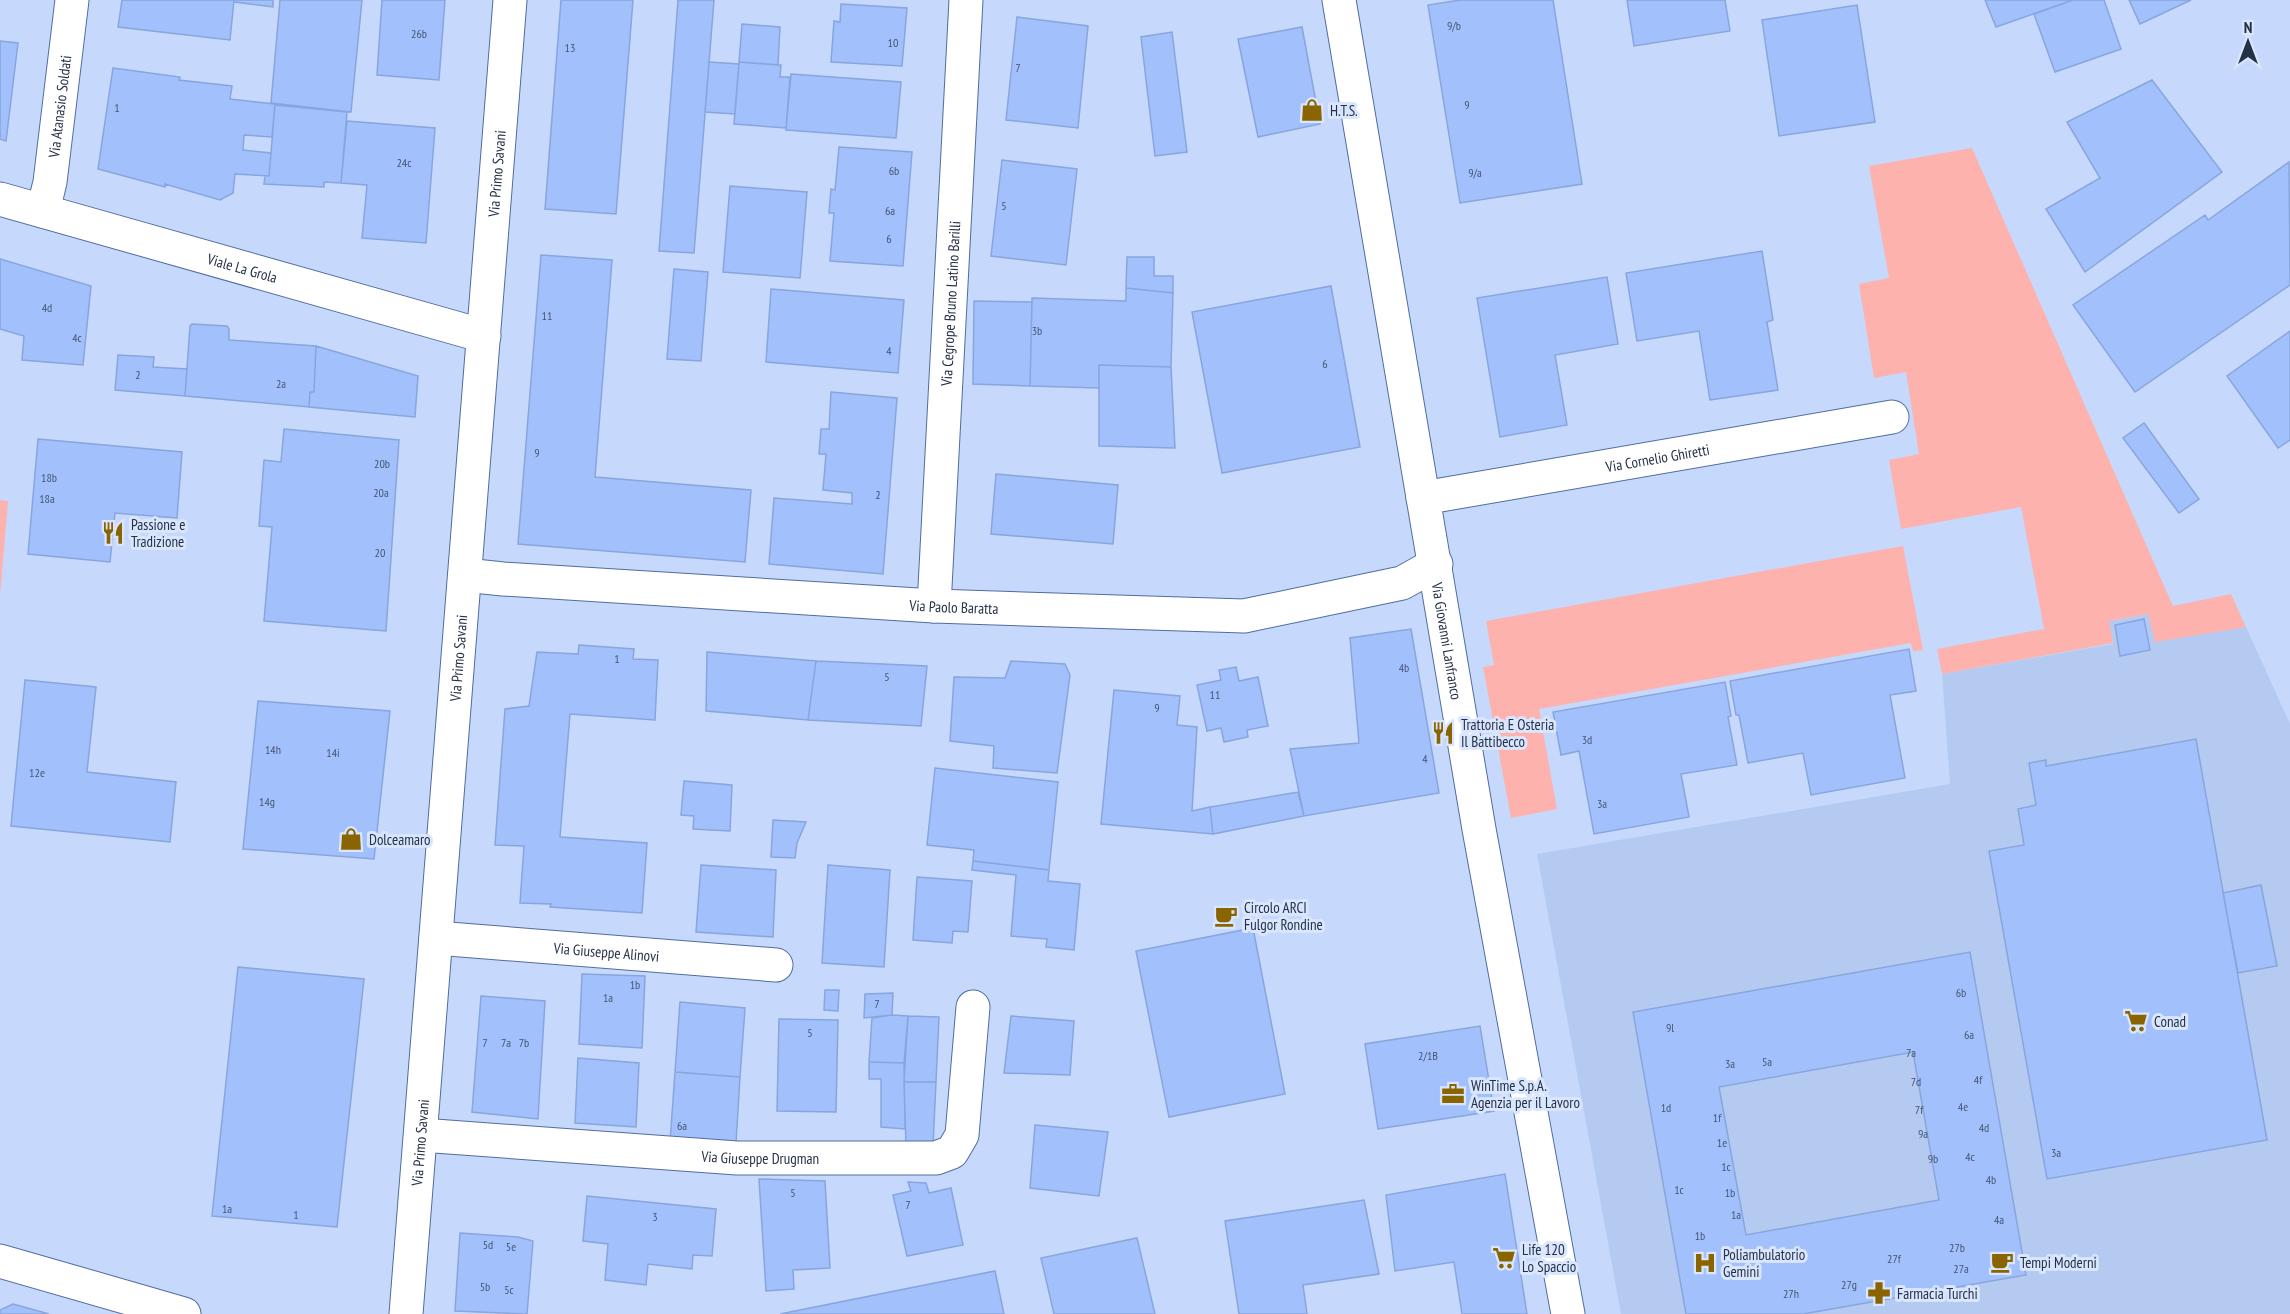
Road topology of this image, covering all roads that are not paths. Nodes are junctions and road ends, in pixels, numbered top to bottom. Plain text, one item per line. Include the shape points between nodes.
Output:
1 (72, 0) edge
2 (510, 0) edge
3 (966, 0) edge
4 (1339, 0) edge
5 (0, 199) edge
6 (43, 212) junction
7 (484, 336) junction
8 (1892, 417) dead end
9 (1423, 498) junction
10 (1436, 564) junction
11 (465, 575) junction
12 (934, 606) junction
13 (436, 938) junction
14 (776, 965) dead end
15 (973, 1007) dead end
16 (421, 1135) junction
17 (0, 1261) edge
18 (184, 1314) edge
19 (406, 1314) edge
20 (1568, 1314) edge

1 - 6 street, Via Atanasio Soldati
2 - 7 street, Via Primo Savani
3 - 12 street, Via Cegrope Bruno Latino Barilli
4 - 9 street, Via Giovanni Lanfranco
5 - 6 street, Viale La Grola
6 - 7 street, Viale La Grola
7 - 11 street, Via Primo Savani
8 - 9 street, Via Cornelio Ghiretti
9 - 10 street, Via Giovanni Lanfranco
10 - 12 street, Via Paolo Baratta via 1402,583 1244,616
10 - 20 street, Via Giovanni Lanfranco via 1479,829
11 - 12 street, Via Paolo Baratta
11 - 13 street, Via Primo Savani
13 - 14 street, Via Giuseppe Alinovi
13 - 16 street, Via Primo Savani
15 - 16 street, Via Giuseppe Drugman via 962,1135 951,1152 936,1158 737,1158
16 - 19 street, Via Primo Savani
17 - 18 street

